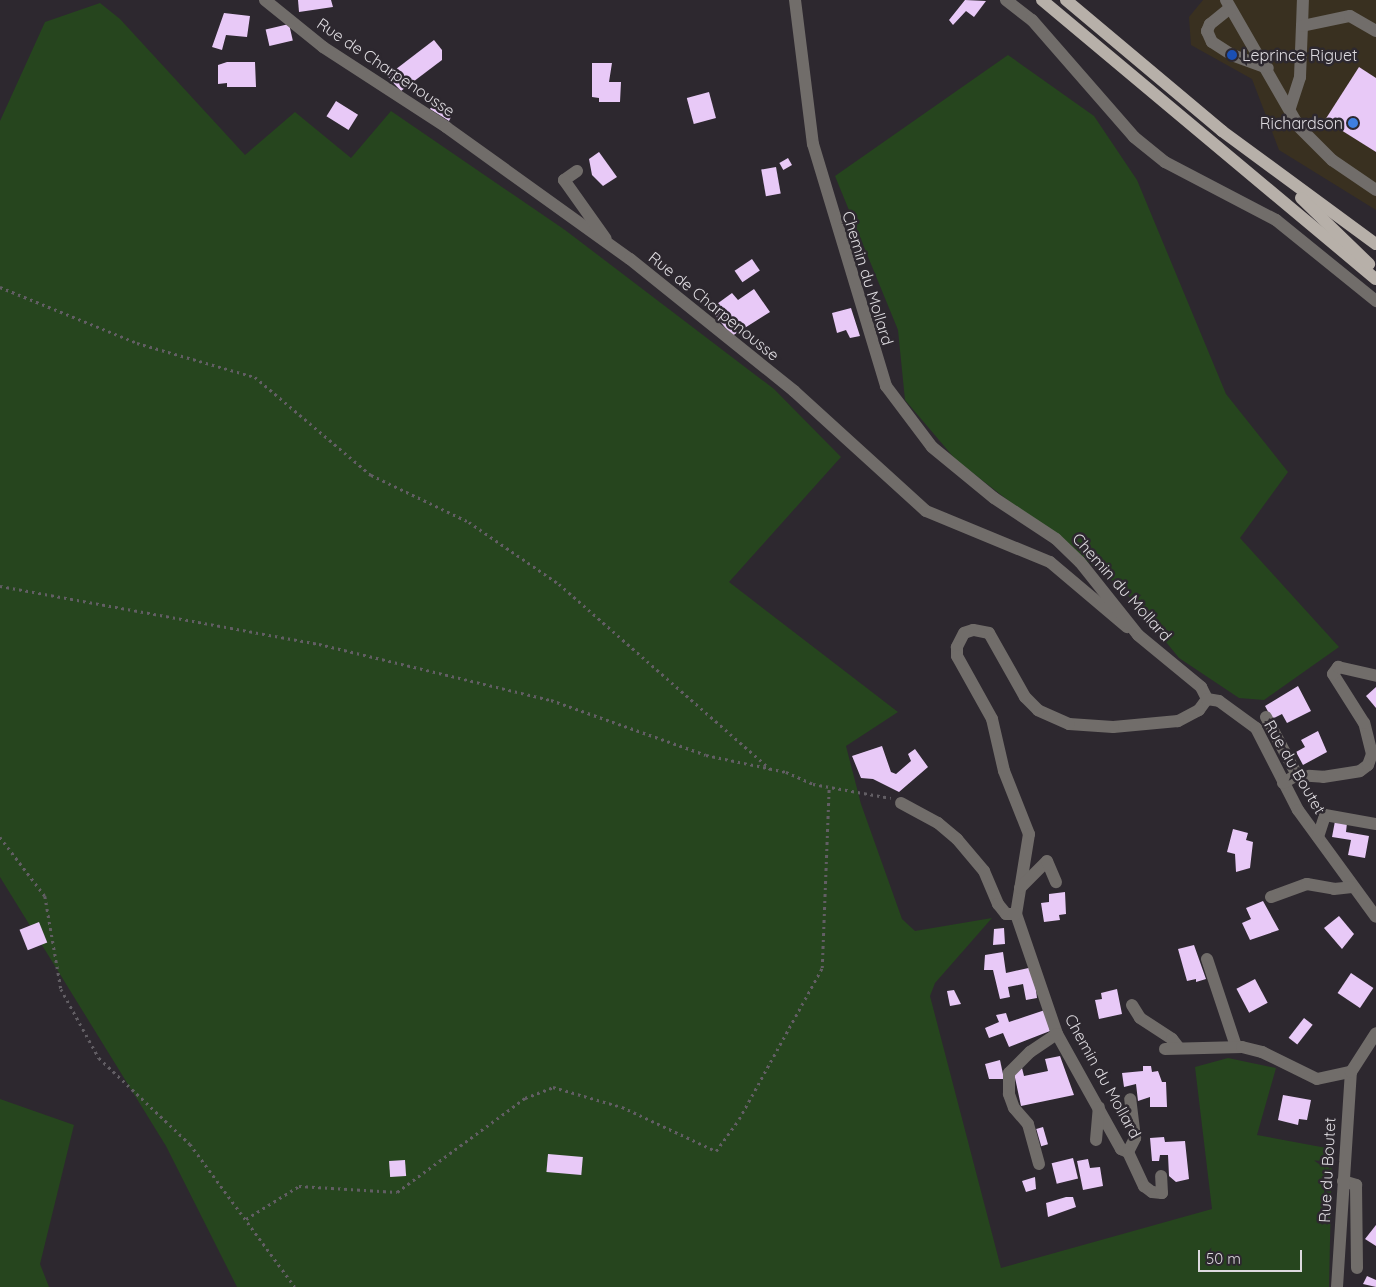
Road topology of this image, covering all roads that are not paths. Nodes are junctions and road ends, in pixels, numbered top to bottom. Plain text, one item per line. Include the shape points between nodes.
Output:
1 (265, 0) edge
2 (795, 0) edge
3 (1006, 0) edge
4 (1042, 0) edge
5 (1066, 0) edge
6 (1303, 0) edge
7 (1228, 4) edge
8 (1302, 26) junction
9 (1376, 31) edge
10 (1268, 68) junction
11 (1290, 108) junction
12 (1222, 131) junction
13 (578, 171) dead end
14 (1376, 190) edge
15 (609, 243) junction
16 (1376, 244) edge
17 (1376, 271) edge
18 (1376, 278) edge
19 (1376, 301) edge
20 (1138, 635) junction
21 (1376, 676) edge
22 (1207, 698) junction
23 (1266, 718) dead end
24 (1297, 775) junction
25 (1283, 783) junction
26 (901, 803) road end
27 (1376, 824) edge
28 (1318, 837) junction
29 (1056, 882) dead end
30 (1352, 887) junction
31 (1018, 890) junction
32 (1271, 897) dead end
33 (1374, 910) edge
34 (1016, 914) junction
35 (1207, 959) dead end
36 (1132, 1005) dead end
37 (1376, 1033) edge
38 (1057, 1034) junction
39 (1236, 1046) junction
40 (1179, 1048) junction
41 (1165, 1049) dead end
42 (1350, 1072) junction
43 (1130, 1099) dead end
44 (1099, 1107) junction
45 (1096, 1140) dead end
46 (1128, 1152) junction
47 (1040, 1164) dead end
48 (1162, 1176) dead end
49 (1343, 1181) junction
50 (1357, 1268) dead end
51 (1337, 1287) edge

1 - 15 street, Rue de Charpenousse via 323,48 446,127
2 - 20 street, Chemin du Mollard via 812,144 886,386 915,427 958,471 994,498 1041,526 1080,562
3 - 19 street via 1032,20 1134,138 1165,162 1276,220
4 - 18 main road
5 - 12 main road
6 - 8 street
7 - 10 street
7 - 10 street via 1207,31 1212,42 1232,55
8 - 9 street via 1350,16
8 - 11 street via 1300,77
10 - 11 street
11 - 14 street via 1299,126 1332,160
12 - 16 main road
12 - 17 main road via 1328,221
13 - 15 street via 564,180
15 - 20 street, Rue de Charpenousse via 794,391 926,511 1050,562
20 - 22 street, Chemin du Mollard via 1201,687
21 - 24 street via 1338,667 1333,674 1364,723 1372,754 1368,765 1360,771 1323,777
22 - 25 street, Rue du Boutet via 1219,700 1256,728
22 - 31 street, Chemin du Mollard via 1199,710 1178,721 1113,727 1069,724 1038,710 1025,697 989,633 973,630 964,633 958,656 984,699 1004,771 1029,834
23 - 24 street
24 - 25 street
25 - 28 street, Rue du Boutet
26 - 34 street via 938,822 957,839 984,871 998,904 1006,914
27 - 28 street via 1325,814
28 - 30 street, Rue du Boutet
29 - 31 street via 1047,861
30 - 32 street via 1307,884
30 - 33 street, Rue du Boutet
31 - 34 street, Chemin du Mollard
34 - 38 street, Chemin du Mollard
35 - 39 street
36 - 40 street via 1140,1018 1172,1039
37 - 42 street
38 - 44 street, Chemin du Mollard
38 - 47 street via 1030,1052 1008,1073 1009,1094 1014,1108 1028,1124
39 - 40 street
39 - 42 street via 1262,1052 1317,1079
40 - 41 street
42 - 49 street, Rue du Boutet
43 - 46 street, Chemin du Mollard via 1135,1138
44 - 45 street
44 - 46 street, Chemin du Mollard via 1121,1149
46 - 48 street via 1144,1186 1152,1192 1162,1193
49 - 50 street via 1356,1185
49 - 51 street, Rue du Boutet

